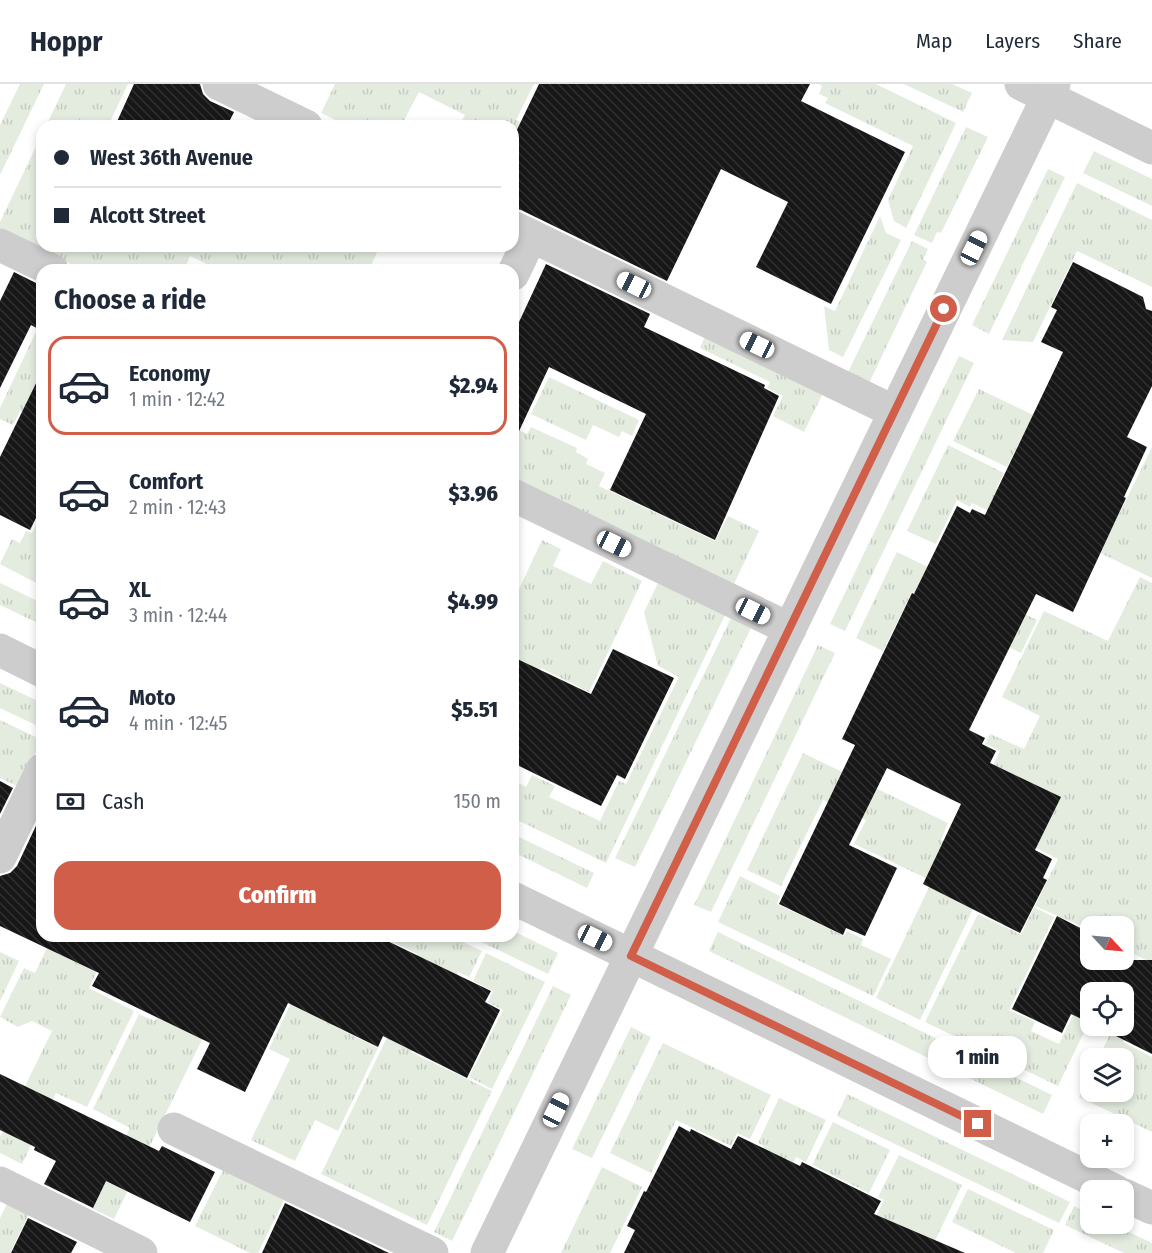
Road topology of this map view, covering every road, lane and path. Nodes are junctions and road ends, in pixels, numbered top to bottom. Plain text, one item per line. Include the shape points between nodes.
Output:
1 (219, 84) edge
2 (1041, 88) edge
3 (294, 120) edge
4 (1152, 148) edge
5 (522, 231) edge
6 (0, 245) edge
7 (40, 264) edge
8 (895, 412) junction
9 (519, 498) edge
10 (790, 629) junction
11 (0, 650) edge
12 (36, 668) edge
13 (36, 782) edge
14 (0, 857) edge
15 (519, 901) edge
16 (631, 956) junction
17 (174, 1129) dead end
18 (1093, 1180) edge
19 (0, 1183) edge
20 (1134, 1200) edge
21 (1152, 1208) edge
22 (141, 1253) edge
23 (432, 1253) edge
24 (487, 1253) edge

1 - 3 street
2 - 4 street
2 - 8 street
5 - 8 street
6 - 7 street
8 - 10 street
9 - 10 street
10 - 16 street
11 - 12 street
13 - 14 street
15 - 16 street
16 - 18 street
16 - 24 street
17 - 23 street
19 - 22 street
20 - 21 street

